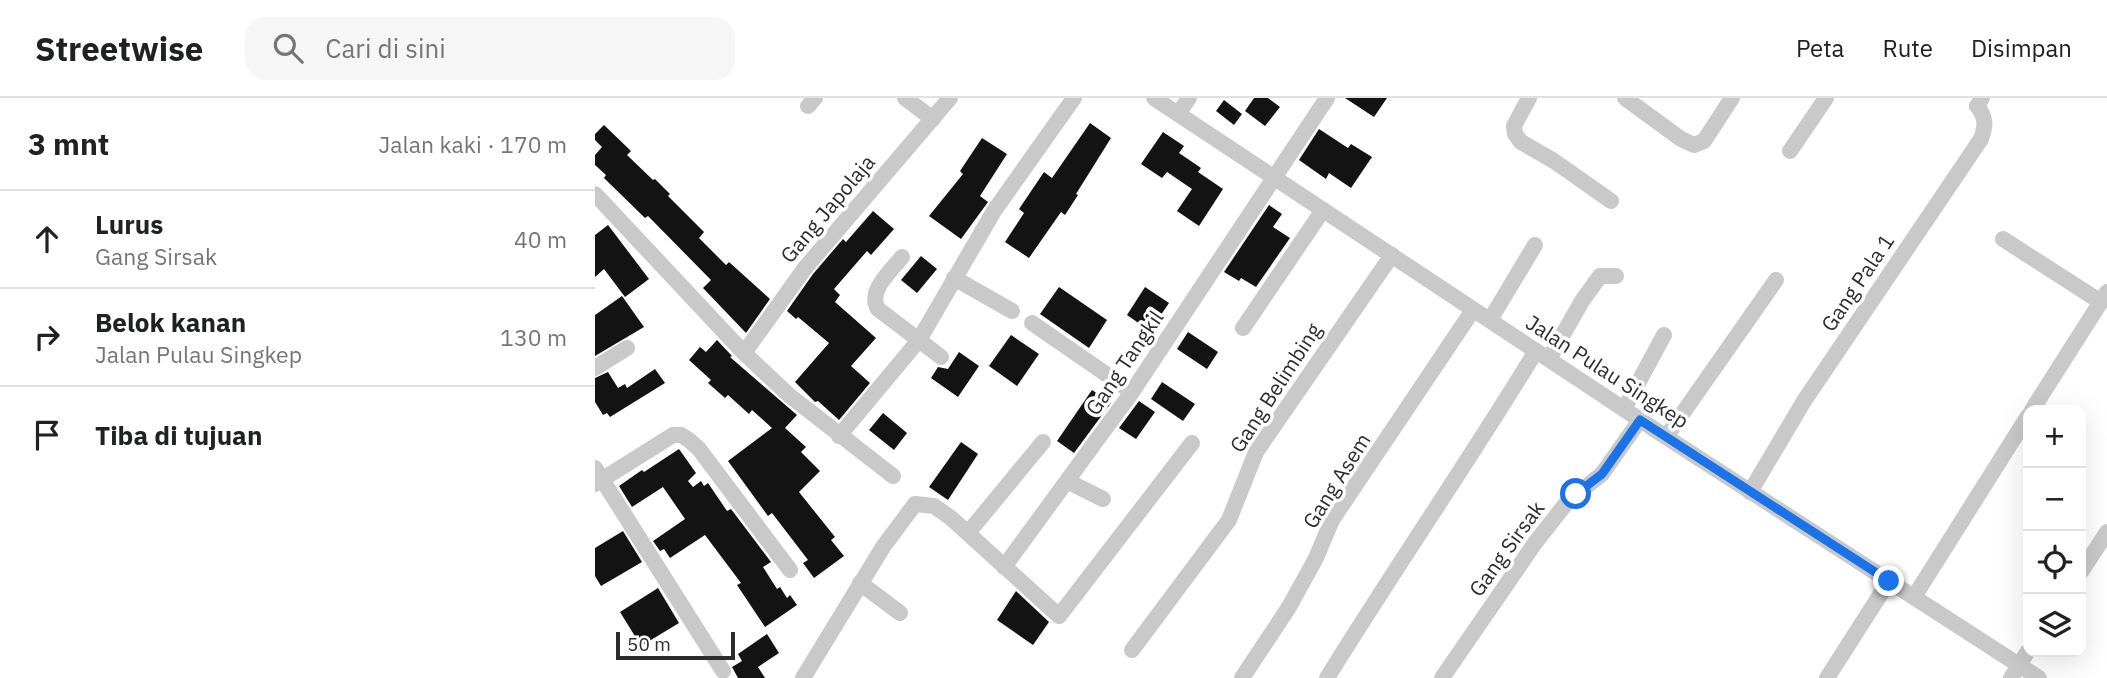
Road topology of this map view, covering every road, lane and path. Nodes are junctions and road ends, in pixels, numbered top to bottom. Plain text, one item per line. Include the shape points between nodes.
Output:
1 (905, 98) edge
2 (950, 98) edge
3 (1074, 98) edge
4 (1154, 98) edge
5 (1189, 98) edge
6 (1327, 98) edge
7 (1732, 98) edge
8 (1826, 98) edge
9 (1528, 99) edge
10 (1633, 100) edge
11 (1974, 101) edge
12 (1175, 112) junction
13 (933, 119) junction
14 (1790, 151) dead end
15 (1274, 177) junction
16 (595, 194) edge
17 (1611, 201) dead end
18 (1324, 210) junction
19 (2003, 239) dead end
20 (1535, 245) dead end
21 (1392, 255) junction
22 (902, 257) dead end
23 (1616, 276) dead end
24 (954, 278) junction
25 (1776, 280) dead end
26 (2104, 297) edge
27 (1473, 310) junction
28 (1012, 311) dead end
29 (1490, 320) junction
30 (1032, 323) dead end
31 (1243, 328) dead end
32 (1664, 335) dead end
33 (919, 340) junction
34 (627, 348) dead end
35 (744, 353) junction
36 (1542, 355) junction
37 (941, 356) dead end
38 (595, 368) edge
39 (1132, 392) junction
40 (2035, 405) edge
41 (1623, 409) junction
42 (1640, 420) junction
43 (2023, 424) edge
44 (839, 436) junction
45 (1667, 437) junction
46 (1043, 442) dead end
47 (1192, 443) dead end
48 (893, 476) dead end
49 (598, 478) edge
50 (1069, 482) junction
51 (1750, 492) junction
52 (1103, 499) dead end
53 (2107, 532) edge
54 (968, 533) junction
55 (2086, 564) edge
56 (1005, 567) junction
57 (790, 570) dead end
58 (1889, 581) junction
59 (860, 583) junction
60 (1914, 597) junction
61 (900, 613) dead end
62 (1132, 650) dead end
63 (2020, 665) edge
64 (723, 671) dead end
65 (1449, 675) edge
66 (806, 677) edge
67 (1242, 678) edge
68 (1327, 678) edge
69 (1827, 678) edge
70 (2039, 678) edge

1 - 13 street
2 - 13 street, Gang Japolaja
3 - 24 street
4 - 12 street, Jalan Pulau Singkep
5 - 12 street
6 - 15 street, Gang Tangkil
7 - 10 street via 1704,141 1694,145
8 - 14 street
9 - 17 street via 1514,126 1521,142
11 - 51 street, Gang Pala 1 via 1986,124 1981,139 1804,401
12 - 15 street, Jalan Pulau Singkep
13 - 35 street, Gang Japolaja via 805,268
15 - 18 street, Jalan Pulau Singkep
15 - 39 street, Gang Tangkil
16 - 35 street
18 - 21 street, Jalan Pulau Singkep
18 - 31 street
19 - 26 street
20 - 29 street
21 - 27 street, Jalan Pulau Singkep
21 - 62 street, Gang Belimbing via 1256,452 1229,520
22 - 33 street via 875,293 874,304
23 - 36 street via 1600,276
24 - 28 street
24 - 33 street
25 - 45 street
26 - 40 street
27 - 29 street, Jalan Pulau Singkep
27 - 67 street, Gang Asem via 1332,520 1289,607
29 - 36 street, Jalan Pulau Singkep
30 - 39 street
32 - 41 street
33 - 37 street
33 - 44 street
34 - 38 street
35 - 44 street
36 - 41 street, Jalan Pulau Singkep
36 - 68 street via 1374,601
39 - 50 street, Gang Tangkil
41 - 42 street, Jalan Pulau Singkep
42 - 45 street, Jalan Pulau Singkep
42 - 65 street, Gang Sirsak via 1602,474 1568,501 1535,543
43 - 60 street
44 - 48 street
45 - 51 street, Jalan Pulau Singkep
46 - 54 street
47 - 56 street via 1059,616
49 - 57 street via 673,435 681,435 699,449
49 - 64 street
50 - 52 street
50 - 56 street, Gang Tangkil
51 - 58 street, Jalan Pulau Singkep
53 - 55 street
54 - 56 street
54 - 59 street via 934,506 915,504
58 - 60 street, Jalan Pulau Singkep
58 - 69 street
59 - 61 street
59 - 66 street
60 - 63 street, Jalan Pulau Singkep
63 - 70 street, Jalan Pulau Singkep

